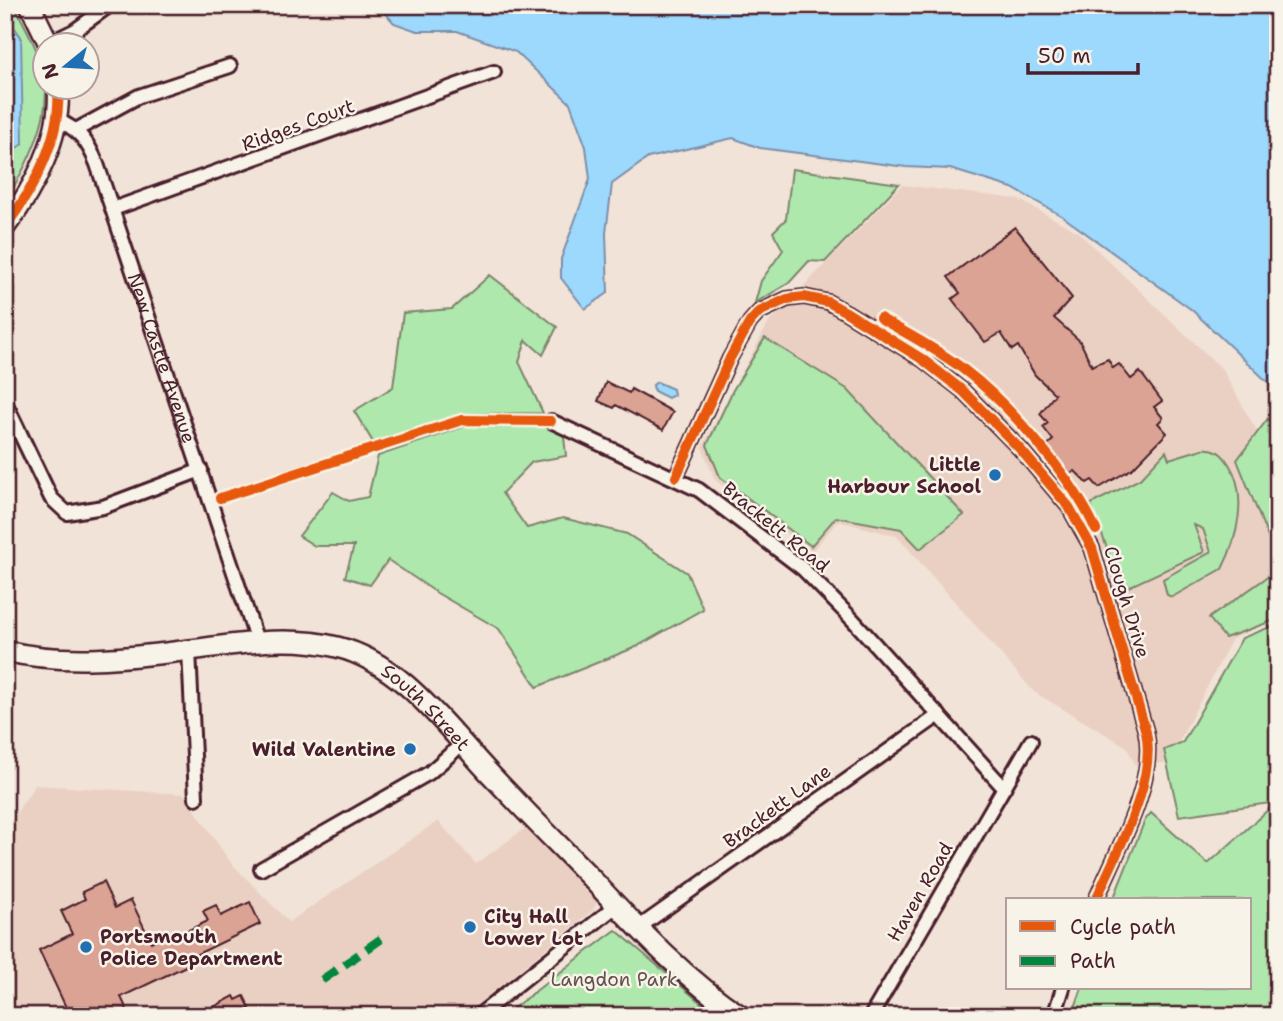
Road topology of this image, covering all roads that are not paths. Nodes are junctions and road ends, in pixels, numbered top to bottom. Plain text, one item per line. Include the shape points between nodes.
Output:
1 (30, 5) edge
2 (110, 5) edge
3 (43, 32) edge
4 (72, 32) edge
5 (230, 66) dead end
6 (494, 72) dead end
7 (58, 102) edge
8 (57, 120) junction
9 (76, 130) junction
10 (113, 209) junction
11 (5, 227) edge
12 (5, 402) edge
13 (551, 421) dead end
14 (201, 470) junction
15 (676, 477) junction
16 (257, 641) junction
17 (189, 650) junction
18 (5, 651) edge
19 (939, 715) junction
20 (1031, 741) dead end
21 (462, 744) junction
22 (1004, 789) junction
23 (195, 798) dead end
24 (261, 869) dead end
25 (1097, 898) edge
26 (616, 906) junction
27 (638, 928) junction
28 (1062, 990) edge
29 (478, 1016) edge
30 (741, 1016) edge
31 (871, 1016) edge
32 (1054, 1016) edge

1 - 3 street
2 - 4 street
5 - 9 street via 139,96
6 - 10 street, Ridges Court
7 - 8 street
8 - 9 street, New Castle Avenue
8 - 11 street via 38,173
9 - 10 street, New Castle Avenue via 90,147
10 - 14 street, New Castle Avenue
12 - 14 street via 51,498 67,513 103,507
13 - 15 street, Brackett Road
14 - 16 street, New Castle Avenue
15 - 19 street, Brackett Road via 803,569
15 - 25 street, Clough Drive via 750,322 787,299 816,298 846,312 922,359 977,404 1081,524 1101,575 1146,732 1150,750 1147,769
16 - 17 street, South Street
16 - 21 street, South Street via 318,643 371,659 401,681
17 - 18 street, South Street via 66,659
17 - 23 street
19 - 22 street
19 - 27 street, Brackett Lane
20 - 22 street, Haven Road
21 - 24 street via 429,773
21 - 26 street, South Street
22 - 31 street, Haven Road
26 - 27 street, South Street
26 - 29 street
27 - 30 street, South Street
28 - 32 street

